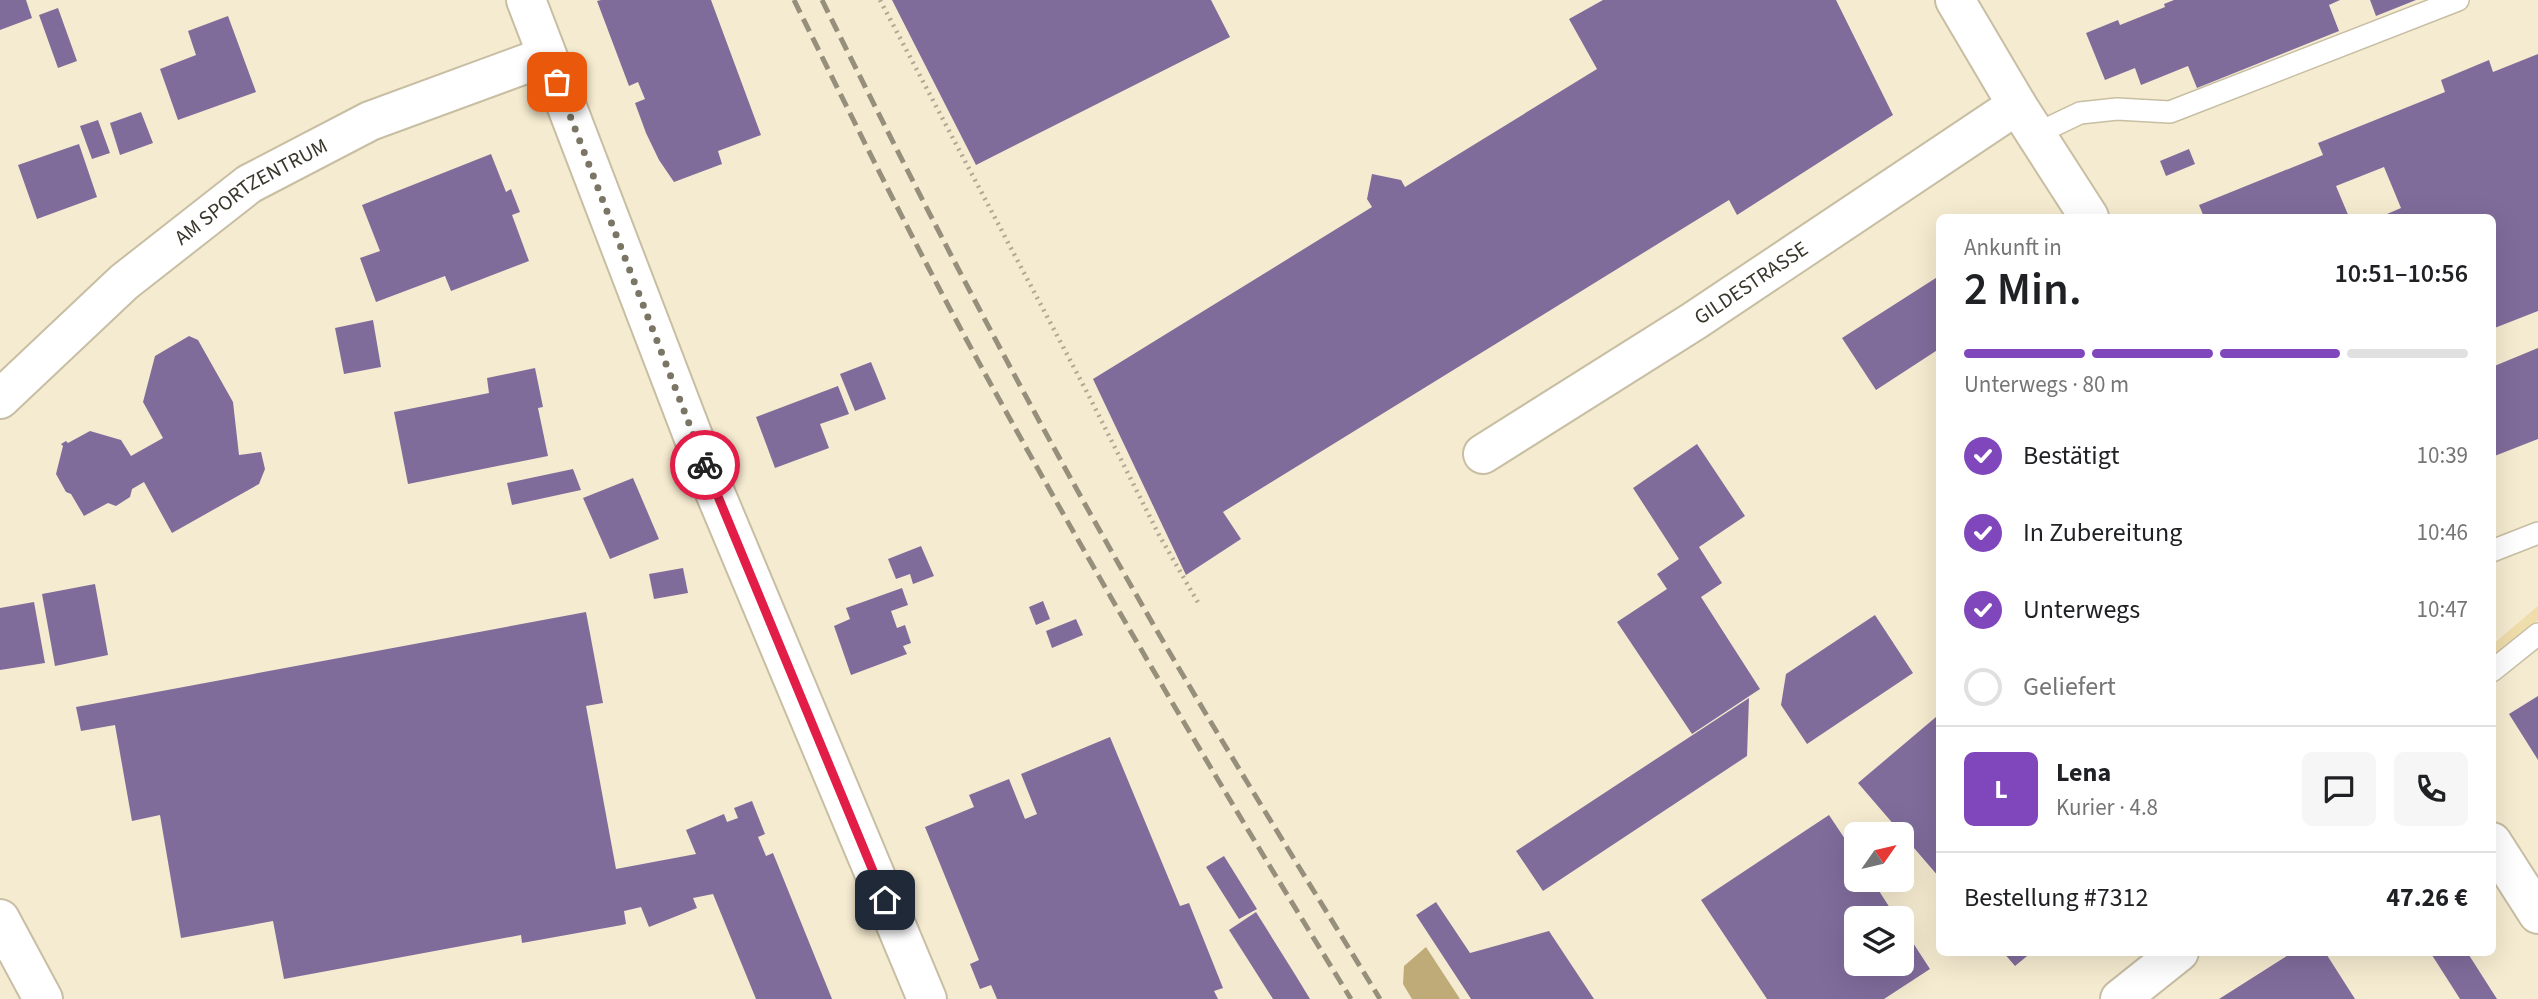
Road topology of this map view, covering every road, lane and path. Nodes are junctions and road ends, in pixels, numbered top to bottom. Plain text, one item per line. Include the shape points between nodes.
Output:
1 (526, 0) edge
2 (880, 0) edge
3 (1955, 0) edge
4 (2458, 0) edge
5 (547, 56) junction
6 (2026, 120) junction
7 (2087, 214) edge
8 (0, 399) edge
9 (1483, 454) dead end
10 (2538, 533) edge
11 (2496, 549) edge
12 (1200, 606) dead end
13 (2538, 635) edge
14 (2496, 668) edge
15 (2496, 848) edge
16 (2538, 914) edge
17 (0, 919) edge
18 (2174, 956) edge
19 (43, 999) edge
20 (927, 999) edge
21 (2120, 999) edge

1 - 5 street
2 - 12 path
3 - 6 street
4 - 6 lane via 2169,112 2117,109
5 - 8 street, AM SPORTZENTRUM via 370,121 249,184 124,282
5 - 20 street via 711,483
6 - 7 street
6 - 9 street, GILDESTRASSE
10 - 11 lane
13 - 14 lane
15 - 16 street
17 - 19 street
18 - 21 street

